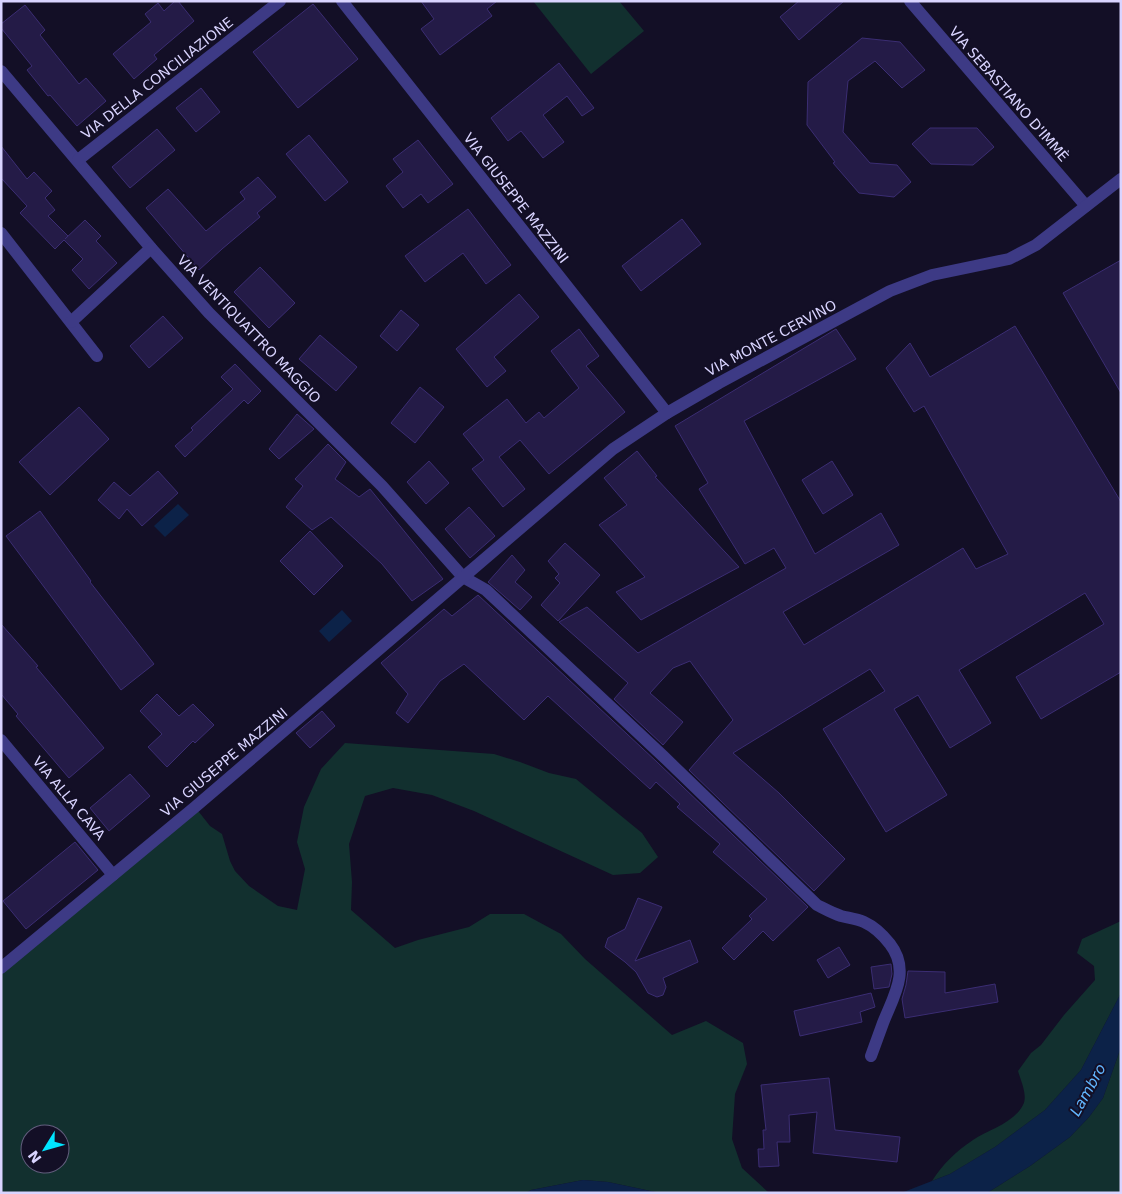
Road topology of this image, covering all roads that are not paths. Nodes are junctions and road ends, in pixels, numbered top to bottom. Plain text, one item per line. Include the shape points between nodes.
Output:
1 (280, 1) edge
2 (342, 1) edge
3 (910, 1) edge
4 (1, 71) edge
5 (78, 160) junction
6 (1121, 179) edge
7 (1086, 206) junction
8 (1, 233) edge
9 (151, 248) junction
10 (71, 322) junction
11 (97, 356) dead end
12 (667, 413) junction
13 (464, 577) junction
14 (1, 740) edge
15 (113, 875) junction
16 (1, 968) edge
17 (871, 1056) dead end

1 - 5 street, VIA DELLA CONCILIAZIONE
2 - 12 street, VIA GIUSEPPE MAZZINI
3 - 7 street, VIA SEBASTIANO D'IMMÈ
4 - 5 street, VIA VENTIQUATTRO MAGGIO
5 - 9 street, VIA VENTIQUATTRO MAGGIO
6 - 7 street, VIA MONTE CERVINO
7 - 12 street, VIA MONTE CERVINO via 1036,244 1009,259 932,275 890,291
8 - 10 street
9 - 10 street
9 - 13 street, VIA VENTIQUATTRO MAGGIO via 255,360 382,486
10 - 11 street
12 - 13 street, VIA MONTE CERVINO via 613,449
13 - 15 street, VIA GIUSEPPE MAZZINI
13 - 17 street, VIA VENTIQUATTRO MAGGIO via 486,590 817,905 834,914 863,922 887,940 900,962 900,978
14 - 15 street, VIA ALLA CAVA
15 - 16 street, VIA GIUSEPPE MAZZINI

